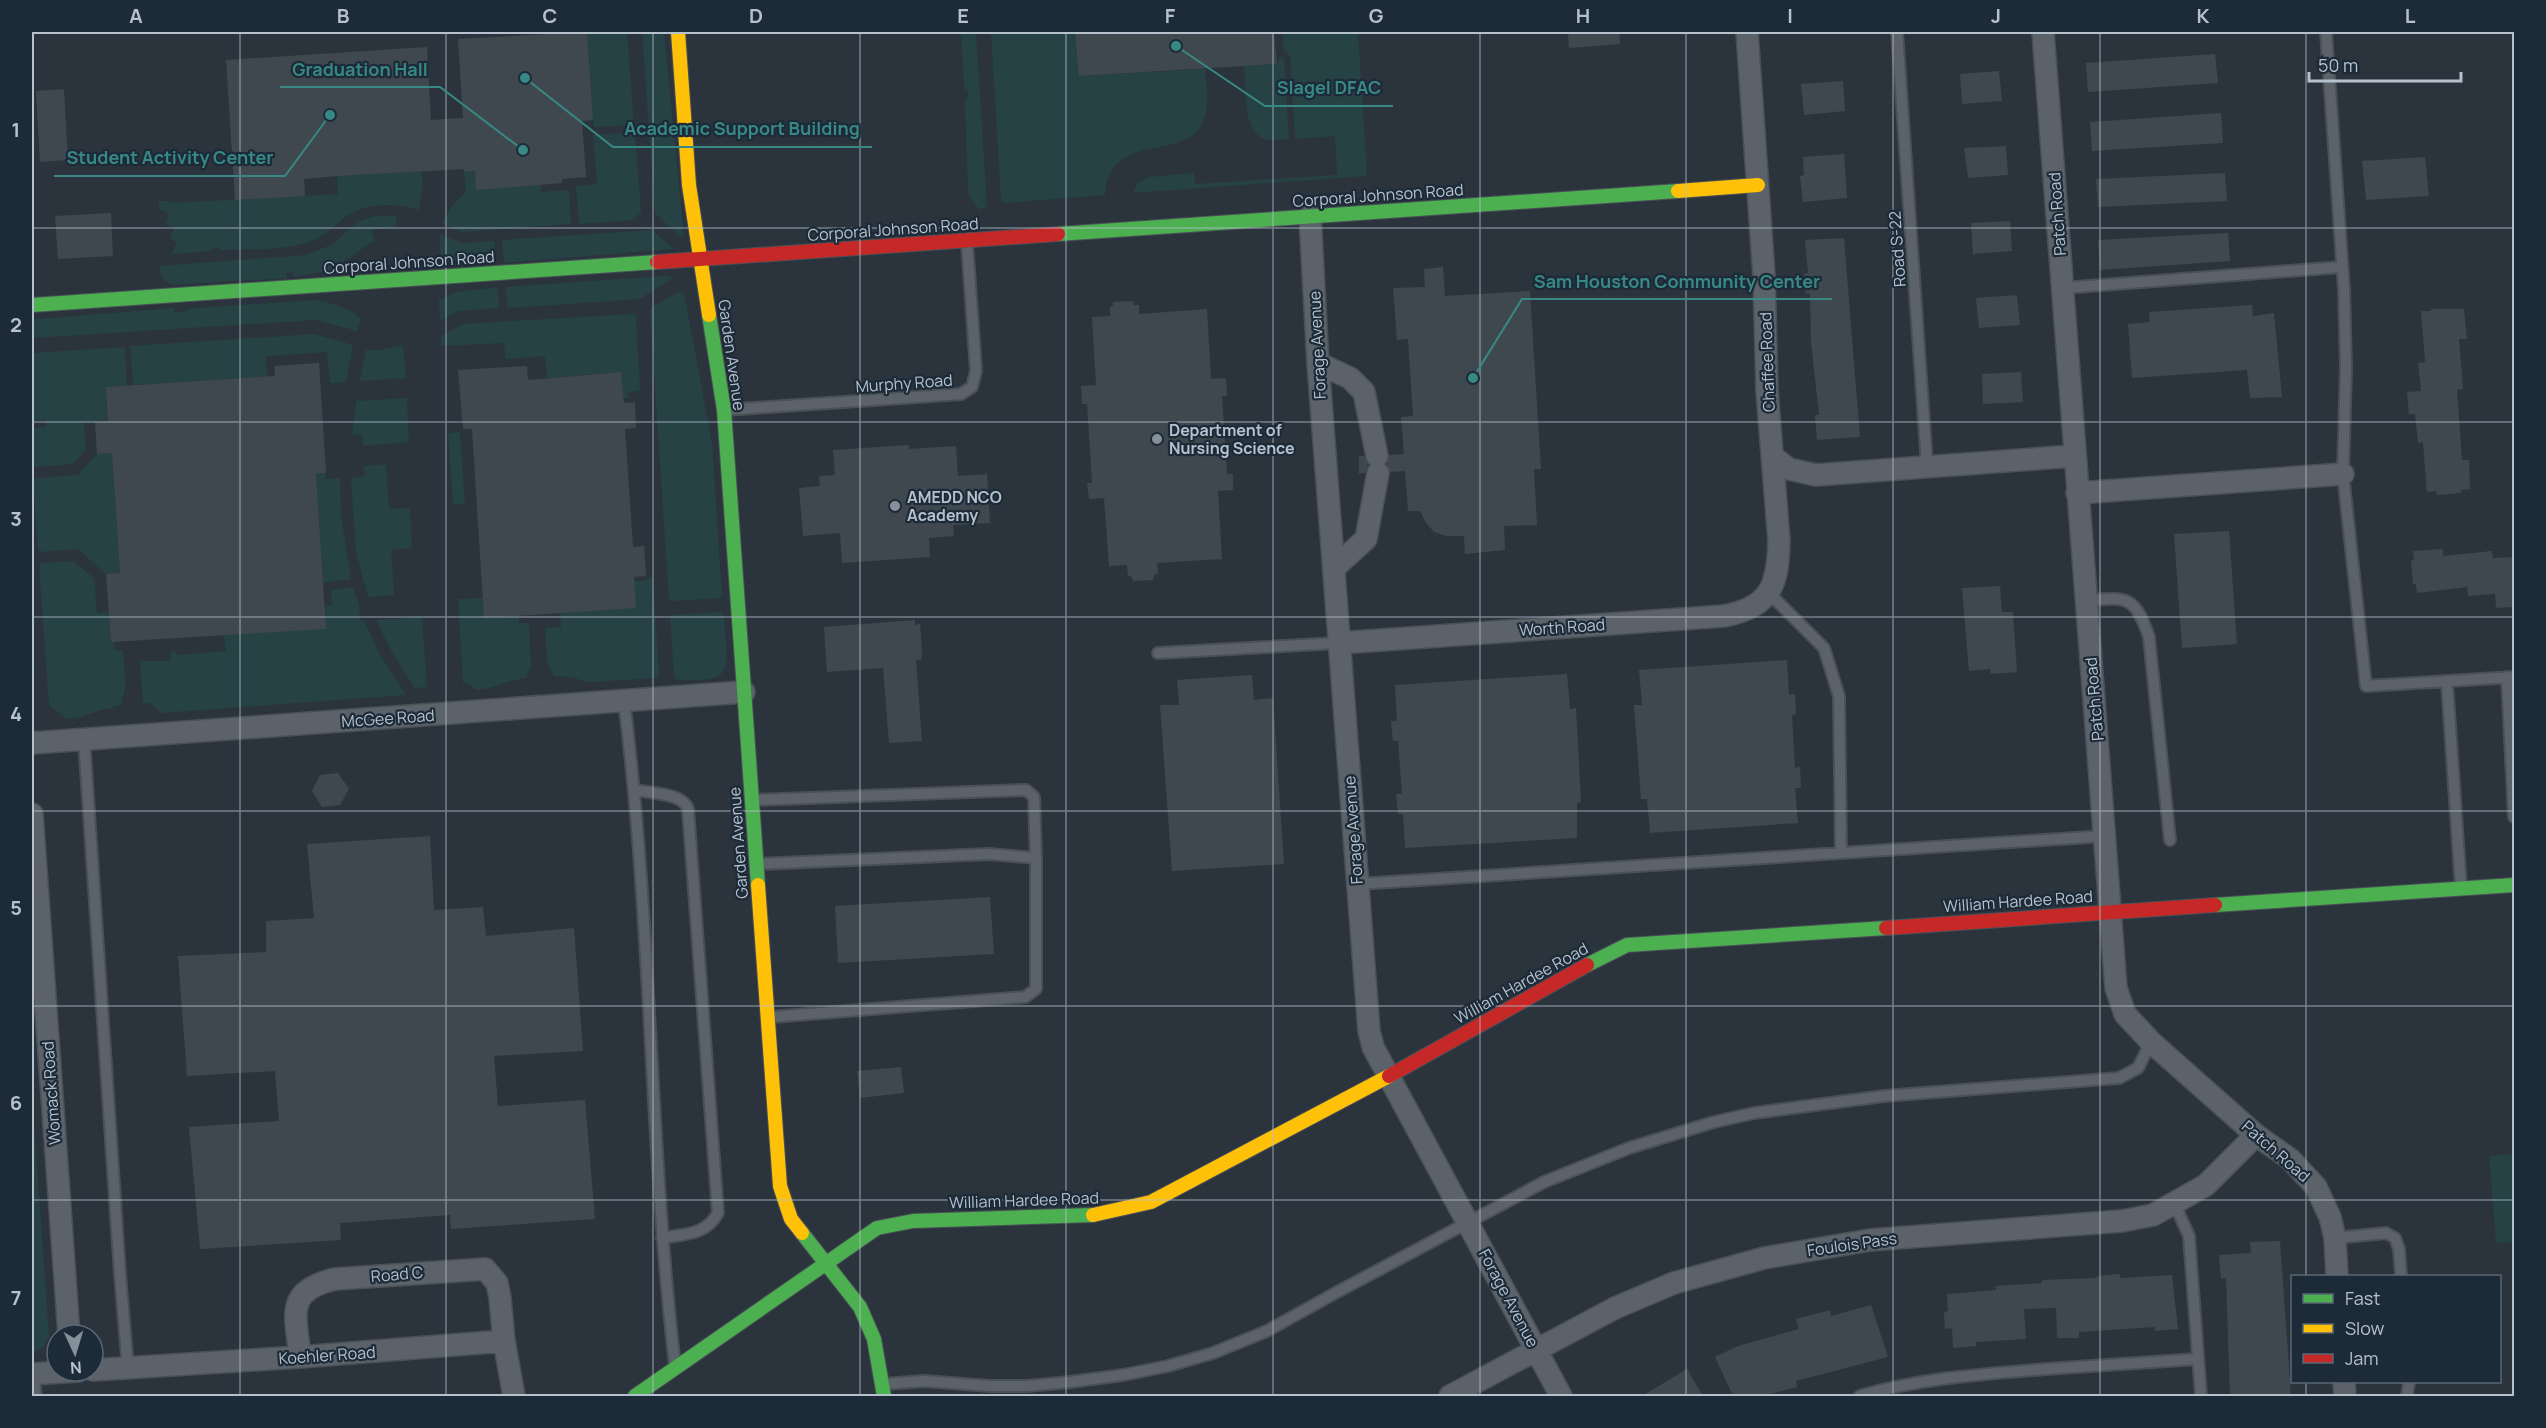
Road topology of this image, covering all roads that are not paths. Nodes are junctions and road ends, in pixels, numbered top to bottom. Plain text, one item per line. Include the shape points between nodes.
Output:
1 (678, 32) edge
2 (1747, 32) edge
3 (1897, 32) edge
4 (2043, 32) edge
5 (2326, 32) edge
6 (1758, 185) junction
7 (1310, 216) junction
8 (967, 240) junction
9 (702, 258) junction
10 (2342, 267) junction
11 (2062, 288) junction
12 (32, 305) edge
13 (1318, 363) junction
14 (724, 410) junction
15 (2074, 456) junction
16 (1773, 457) junction
17 (1927, 465) junction
18 (2343, 474) junction
19 (2077, 493) junction
20 (1334, 567) junction
21 (1771, 589) junction
22 (2086, 601) junction
23 (1339, 643) junction
24 (1158, 653) dead end
25 (2511, 677) edge
26 (2447, 682) junction
27 (744, 692) junction
28 (624, 701) junction
29 (84, 739) junction
30 (32, 743) edge
31 (635, 790) junction
32 (752, 800) junction
33 (32, 814) edge
34 (2514, 817) edge
35 (2105, 836) junction
36 (2170, 840) dead end
37 (1841, 854) junction
38 (1036, 858) junction
39 (757, 864) junction
40 (1358, 884) junction
41 (2514, 885) edge
42 (2461, 889) junction
43 (2111, 911) junction
44 (768, 1018) junction
45 (2151, 1042) junction
46 (1389, 1076) junction
47 (2256, 1135) junction
48 (2175, 1204) junction
49 (1468, 1222) junction
50 (662, 1238) junction
51 (2335, 1238) junction
52 (824, 1263) junction
53 (2337, 1275) edge
54 (2401, 1275) edge
55 (68, 1323) edge
56 (504, 1341) junction
57 (1536, 1350) junction
58 (300, 1358) junction
59 (2198, 1359) junction
60 (128, 1368) junction
61 (676, 1368) junction
62 (105, 1369) edge
63 (32, 1374) edge
64 (884, 1390) edge
65 (36, 1396) edge
66 (514, 1396) edge
67 (635, 1396) edge
68 (1450, 1396) edge
69 (1561, 1396) edge
70 (1860, 1396) edge
71 (2201, 1396) edge

1 - 9 street, Garden Avenue via 689,185
2 - 6 street, Chaffee Road
3 - 17 lane, Road S-22
4 - 11 street, Patch Road
5 - 10 lane
6 - 7 street, Corporal Johnson Road
6 - 16 street, Chaffee Road
7 - 8 street, Corporal Johnson Road
7 - 13 street, Forage Avenue
8 - 9 street, Corporal Johnson Road
8 - 14 lane, Murphy Road via 975,371 972,387 961,394
9 - 12 street, Corporal Johnson Road
9 - 14 street, Garden Avenue
10 - 11 lane
10 - 18 lane via 2346,367
11 - 15 street, Patch Road
13 - 20 street, Forage Avenue
13 - 20 street via 1350,378 1364,392 1377,464 1366,539
14 - 27 street, Garden Avenue
15 - 17 street
15 - 19 street, Patch Road
16 - 17 street via 1789,469 1816,475
16 - 21 street, Chaffee Road via 1779,562
18 - 19 street
18 - 26 lane via 2366,686
19 - 22 street, Patch Road
20 - 23 street, Forage Avenue
21 - 23 street, Worth Road via 1746,612 1724,616
21 - 37 lane via 1824,648 1839,696
22 - 35 street, Patch Road
22 - 36 lane via 2117,597 2130,602 2142,615 2149,637
23 - 24 lane
23 - 40 street, Forage Avenue
25 - 26 lane
25 - 34 lane
26 - 42 lane
27 - 28 street, McGee Road
27 - 32 street, Garden Avenue
28 - 29 street, McGee Road
28 - 31 lane
29 - 30 street, McGee Road
29 - 60 lane
31 - 50 lane
31 - 50 lane via 680,799 688,809 718,1213 712,1224 701,1231
32 - 38 lane via 1026,790 1034,797
32 - 39 street, Garden Avenue
33 - 55 street, Womack Road
35 - 37 lane
35 - 43 street, Patch Road
37 - 40 lane
38 - 39 lane via 989,854
38 - 44 lane via 1036,989 1025,997
39 - 44 street, Garden Avenue
40 - 46 street, Forage Avenue via 1369,1031
41 - 42 street, William Hardee Road
42 - 43 street, William Hardee Road
43 - 45 street, Patch Road via 2116,988 2125,1014
43 - 46 street, William Hardee Road via 1627,945
44 - 52 street, Garden Avenue via 780,1186 791,1219
45 - 47 street, Patch Road
45 - 49 lane via 2138,1068 2119,1078 1884,1096 1714,1122 1582,1166
46 - 49 street, Forage Avenue
46 - 52 street, William Hardee Road via 1142,1205 1097,1215 913,1221 877,1228
47 - 48 street, Foulois Pass via 2205,1185
47 - 51 street, Patch Road via 2290,1159 2316,1187
48 - 57 street, Foulois Pass via 2153,1215 2122,1221 1870,1240 1764,1258 1674,1283 1615,1308
48 - 59 lane via 2189,1236
49 - 57 street, Forage Avenue
49 - 64 lane via 1267,1331 1168,1366 1027,1386 924,1380
50 - 61 lane
51 - 53 street, Patch Road
51 - 54 lane via 2386,1233 2395,1238
52 - 61 street, William Hardee Road
52 - 64 street, Garden Avenue via 860,1307 874,1339
56 - 58 street, Koehler Road
56 - 58 street, Road C via 497,1283 485,1269 335,1279 314,1284 296,1305
56 - 66 street
57 - 68 street, Foulois Pass
57 - 69 street, Forage Avenue
58 - 60 street, Koehler Road
59 - 70 lane via 1997,1373
59 - 71 lane
60 - 62 street, Koehler Road
61 - 67 street, William Hardee Road
63 - 65 lane

